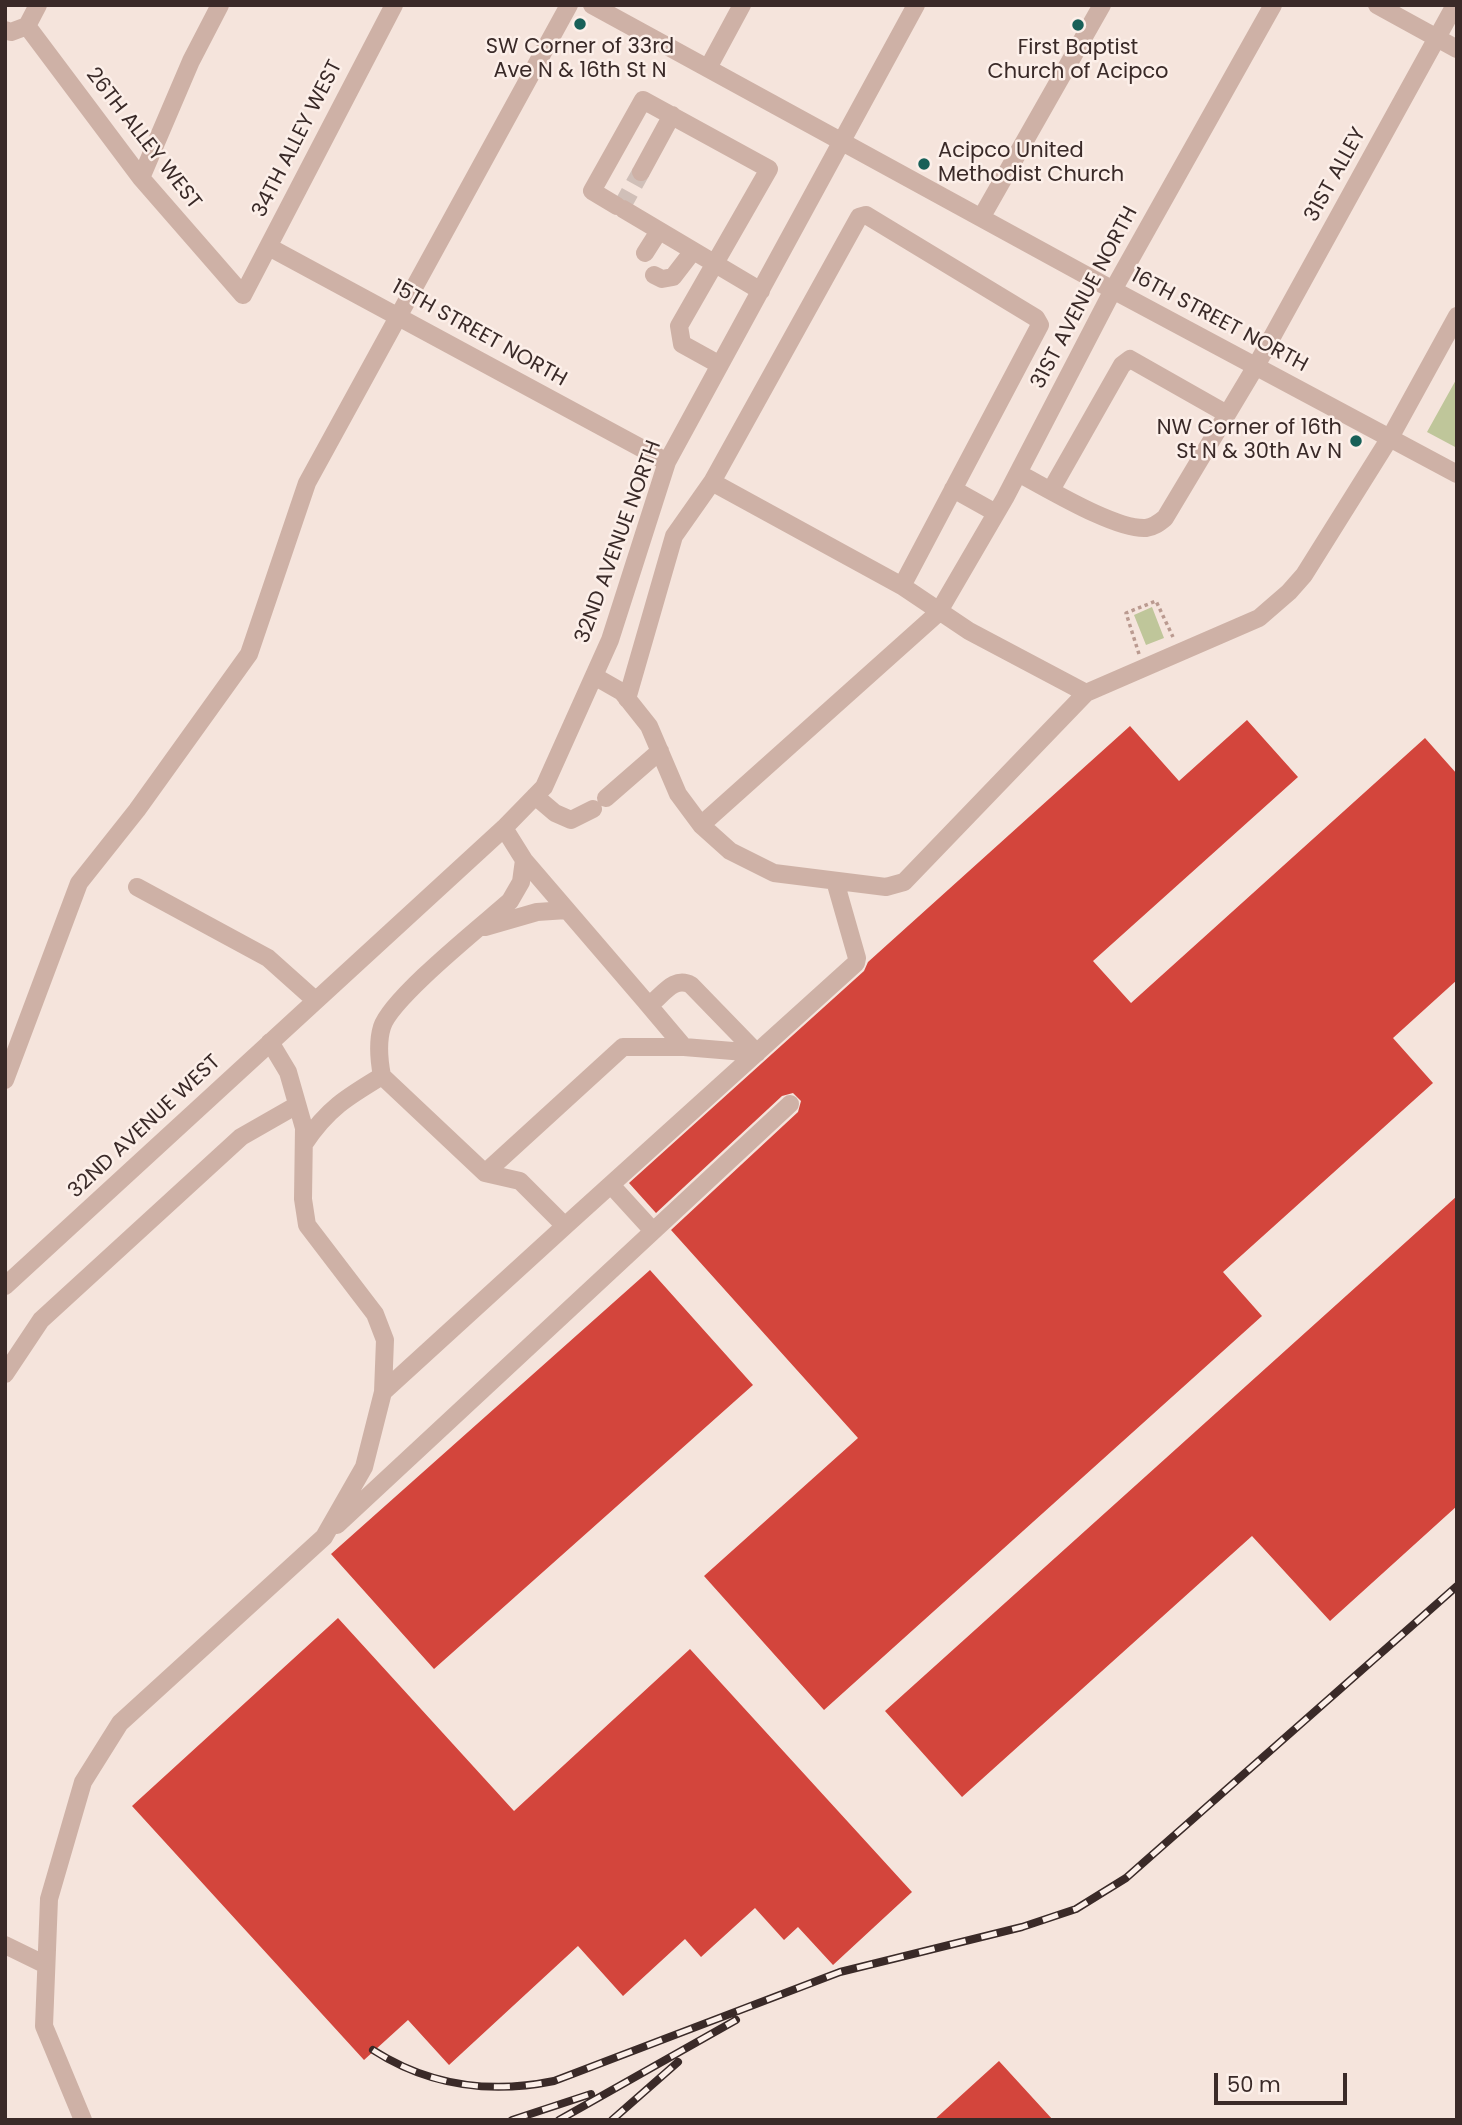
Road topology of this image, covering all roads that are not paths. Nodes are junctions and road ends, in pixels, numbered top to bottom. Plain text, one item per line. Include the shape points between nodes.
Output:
1 (38, 5) edge
2 (220, 5) edge
3 (394, 5) edge
4 (569, 5) edge
5 (592, 5) edge
6 (742, 5) edge
7 (916, 5) edge
8 (1102, 5) edge
9 (1273, 5) edge
10 (1377, 5) edge
11 (1455, 5) edge
12 (27, 26) junction
13 (5, 30) edge
14 (1437, 38) junction
15 (1457, 49) edge
16 (708, 68) junction
17 (672, 115) junction
18 (842, 141) junction
19 (641, 172) tunnel mouth
20 (141, 178) junction
21 (981, 218) junction
22 (659, 231) junction
23 (269, 247) junction
24 (693, 251) junction
25 (646, 253) dead end
26 (714, 263) junction
27 (653, 275) dead end
28 (1113, 290) junction
29 (761, 291) junction
30 (243, 295) joint
31 (400, 315) junction
32 (1457, 316) edge
33 (720, 365) junction
34 (1256, 366) junction
35 (1227, 414) junction
36 (1391, 436) junction
37 (667, 462) junction
38 (1018, 473) junction
39 (1457, 474) edge
40 (712, 482) junction
41 (953, 489) junction
42 (1051, 490) junction
43 (996, 513) junction
44 (902, 586) junction
45 (938, 613) junction
46 (594, 676) junction
47 (1086, 693) junction
48 (627, 699) junction
49 (660, 751) junction
50 (535, 796) junction
51 (701, 825) junction
52 (504, 828) junction
53 (524, 860) junction
54 (835, 881) junction
55 (137, 887) dead end
56 (567, 911) junction
57 (479, 929) junction
58 (315, 1000) junction
59 (646, 1002) junction
60 (270, 1042) junction
61 (684, 1047) junction
62 (757, 1053) junction
63 (382, 1076) junction
64 (5, 1080) edge
65 (790, 1104) dead end
66 (297, 1105) junction
67 (304, 1144) junction
68 (485, 1173) junction
69 (611, 1185) junction
70 (565, 1226) junction
71 (653, 1231) junction
72 (5, 1286) edge
73 (5, 1374) edge
74 (383, 1392) junction
75 (324, 1537) junction
76 (5, 1945) edge
77 (46, 1965) junction
78 (83, 2120) edge

1 - 12 street
2 - 20 street
3 - 23 street, 34TH ALLEY WEST
4 - 31 street
5 - 16 street, 16TH STREET NORTH
6 - 16 street
7 - 18 street, 32ND AVENUE NORTH
8 - 21 street
9 - 28 street, 31ST AVENUE NORTH
10 - 14 street
11 - 14 street, 31ST ALLEY
12 - 13 street
12 - 20 street, 26TH ALLEY WEST
14 - 15 street
14 - 34 street, 31ST ALLEY
16 - 18 street, 16TH STREET NORTH
17 - 19 street
17 - 22 street via 643,100 592,191
17 - 26 street via 769,169
18 - 21 street, 16TH STREET NORTH
18 - 29 street, 32ND AVENUE NORTH
20 - 30 street, 26TH ALLEY WEST
21 - 28 street, 16TH STREET NORTH
22 - 24 street
22 - 25 street
23 - 30 street, 34TH ALLEY WEST
23 - 31 street, 15TH STREET NORTH
24 - 26 street
24 - 27 street via 673,277
26 - 29 street
26 - 33 street via 679,326 681,344
28 - 34 street, 16TH STREET NORTH
28 - 38 street, 31ST AVENUE NORTH
29 - 33 street, 32ND AVENUE NORTH
31 - 37 street, 15TH STREET NORTH
31 - 64 street via 307,483 249,654 79,883
32 - 36 street
33 - 37 street, 32ND AVENUE NORTH
34 - 35 street, 31ST ALLEY
34 - 36 street, 16TH STREET NORTH
35 - 42 street, 31ST ALLEY via 1165,518 1154,526 1134,528
35 - 42 street via 1130,359 1122,365
36 - 39 street, 16TH STREET NORTH
36 - 47 street via 1304,575 1259,618
37 - 46 street, 32ND AVENUE NORTH via 610,640
38 - 42 street
38 - 43 street, 31ST AVENUE NORTH
40 - 41 street via 859,217 866,215 1039,322
40 - 44 street
40 - 48 street via 674,536
41 - 43 street
41 - 44 street
43 - 45 street, 31ST AVENUE NORTH
44 - 45 street
45 - 47 street
45 - 51 street, 31ST AVENUE NORTH
46 - 48 street
46 - 50 street, 32ND AVENUE NORTH via 544,787
47 - 54 street via 904,882 887,887
48 - 49 street via 649,726
49 - 50 street via 600,804 571,820
49 - 51 street via 678,794
50 - 52 street, 32ND AVENUE NORTH
51 - 54 street via 730,851 774,873
52 - 53 street
52 - 58 street, 32ND AVENUE NORTH
53 - 56 street
53 - 57 street via 521,882 510,901
54 - 62 street via 857,960
55 - 58 street via 268,958
56 - 57 street via 537,912
56 - 59 street
57 - 63 street via 404,998 382,1025 378,1054
58 - 60 street, 32ND AVENUE WEST
59 - 61 street
59 - 62 street via 652,1003 683,981
60 - 66 street via 288,1072
60 - 72 street, 32ND AVENUE WEST
61 - 62 street
61 - 68 street via 622,1047
62 - 69 street
63 - 67 street via 342,1099 322,1117
63 - 68 street
65 - 71 street
66 - 67 street
66 - 73 street via 240,1138 41,1320
67 - 74 street via 307,1225 376,1314 385,1340
68 - 70 street via 520,1181
69 - 70 street
69 - 71 street
70 - 74 street
71 - 75 street
74 - 75 street via 364,1467
75 - 77 street via 120,1723 83,1782 49,1899
76 - 77 street
77 - 78 street via 44,2026

